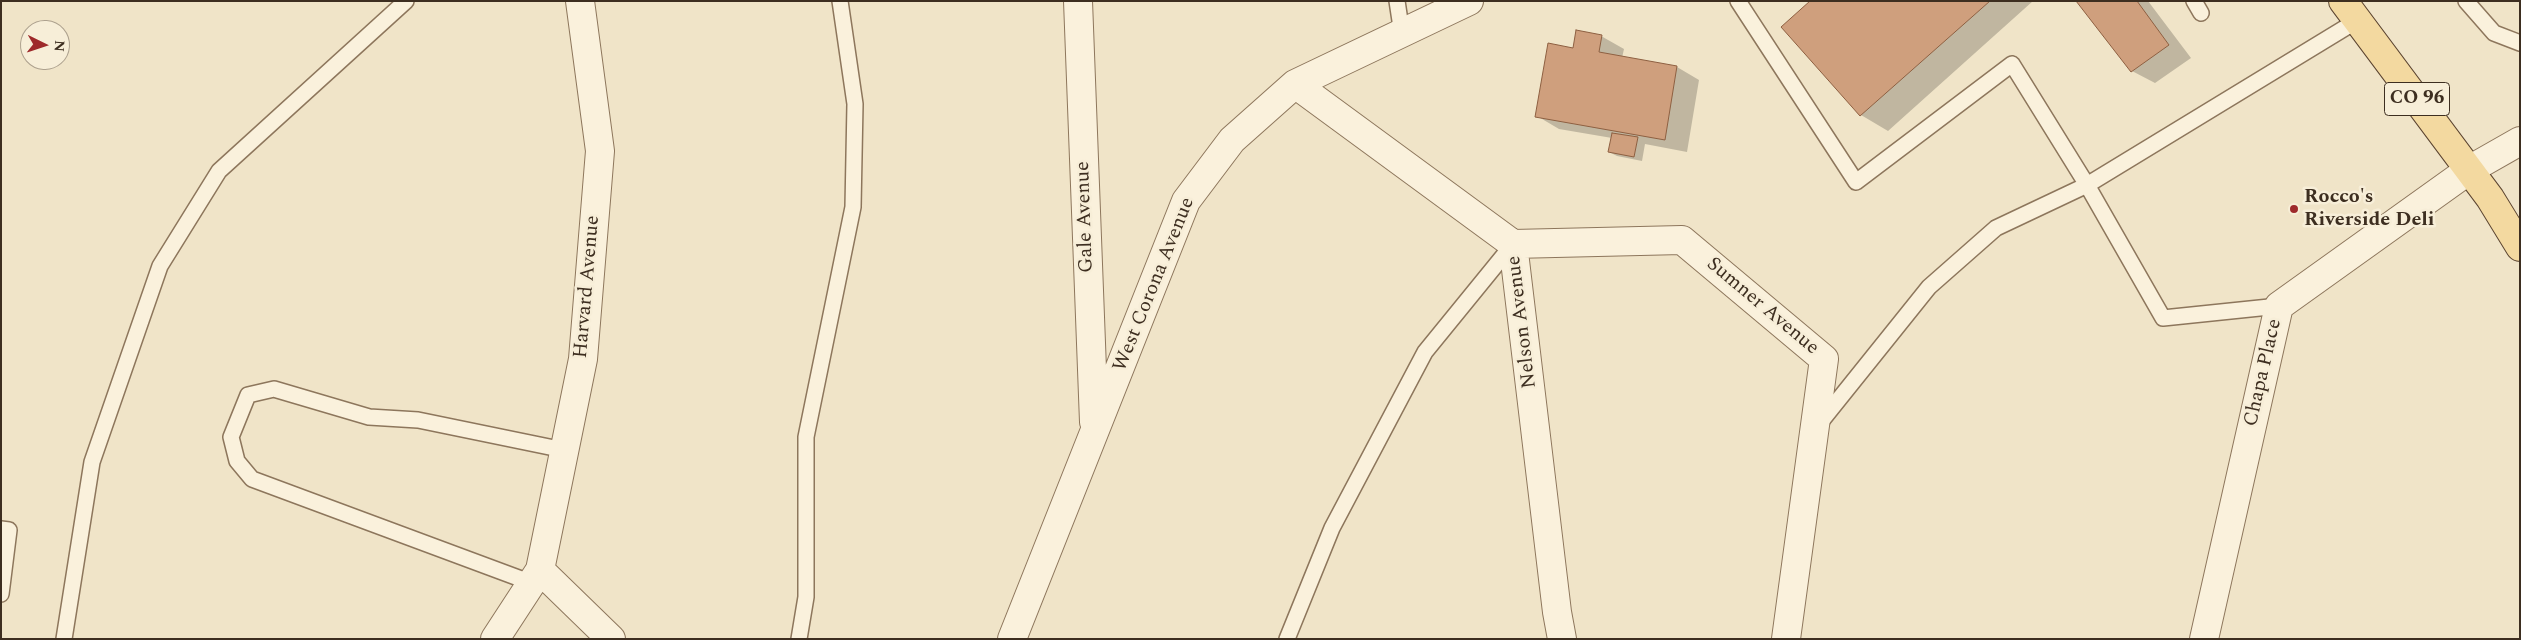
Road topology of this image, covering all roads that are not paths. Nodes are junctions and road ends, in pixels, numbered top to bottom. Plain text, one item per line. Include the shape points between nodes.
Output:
1 (406, 1) edge
2 (580, 1) edge
3 (840, 1) edge
4 (1078, 1) edge
5 (1397, 1) edge
6 (1469, 1) edge
7 (1738, 1) edge
8 (2466, 1) edge
9 (2350, 11) edge
10 (1402, 34) junction
11 (2520, 43) edge
12 (1296, 84) junction
13 (2520, 141) edge
14 (2469, 170) junction
15 (2087, 185) junction
16 (2490, 198) junction
17 (2520, 221) edge
18 (1513, 244) junction
19 (2520, 247) edge
20 (2279, 306) junction
21 (1814, 430) junction
22 (1095, 433) junction
23 (564, 450) junction
24 (1, 529) edge
25 (536, 577) junction
26 (1, 594) edge
27 (64, 639) edge
28 (495, 639) edge
29 (611, 639) edge
30 (799, 639) edge
31 (1012, 639) edge
32 (1286, 639) edge
33 (1562, 639) edge
34 (1786, 639) edge
35 (2204, 639) edge

1 - 27 lane via 219,171 160,266 92,462
2 - 23 street, Harvard Avenue via 600,151 583,359
3 - 30 lane via 855,104 853,207 806,437 806,597
4 - 22 street, Gale Avenue
5 - 10 lane
6 - 10 street, West Corona Avenue
7 - 15 lane via 1856,182 2012,64
8 - 11 lane via 2494,33
9 - 14 main road, CO 96
9 - 15 lane
10 - 12 street, West Corona Avenue
12 - 18 street, Nelson Avenue
12 - 22 street, West Corona Avenue via 1232,140 1186,201
13 - 14 street, Chapa Place
14 - 16 main road, CO 96
14 - 20 street, Chapa Place
15 - 20 lane via 2163,318
15 - 21 lane via 1996,228 1929,287
16 - 17 main road, CO 96
16 - 19 main road, CO 96
18 - 21 street, Sumner Avenue via 1682,240 1824,359
18 - 32 lane via 1426,352 1332,528
18 - 33 street, Nelson Avenue via 1556,612
20 - 35 street, Chapa Place
21 - 34 street, Sumner Avenue
22 - 31 street, West Corona Avenue
23 - 25 street, Harvard Avenue
23 - 25 lane via 418,420 369,417 274,389 248,395 231,437 237,461 252,479
24 - 26 lane via 9,530
25 - 28 street, Harvard Avenue
25 - 29 street

